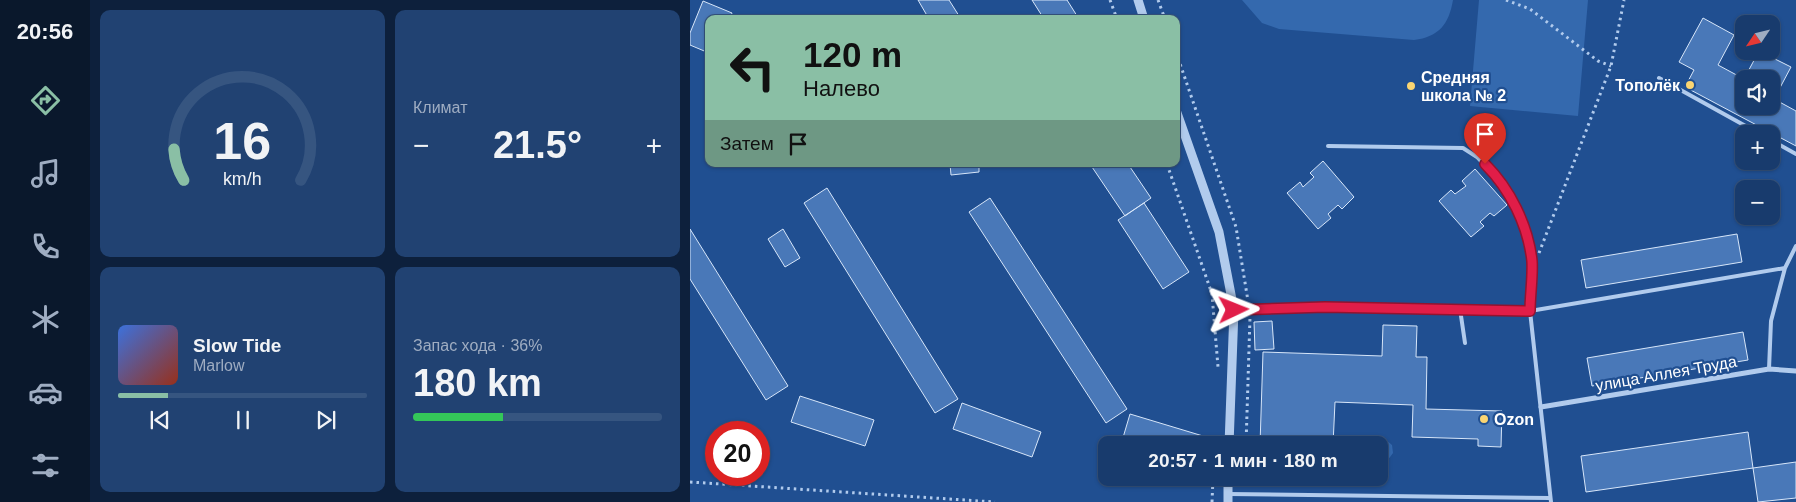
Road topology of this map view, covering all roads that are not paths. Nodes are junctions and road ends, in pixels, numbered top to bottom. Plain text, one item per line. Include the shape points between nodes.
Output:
1 (1138, 0) edge
2 (1143, 15) edge
3 (1659, 78) dead end
4 (1180, 121) edge
5 (1744, 125) edge
6 (1780, 145) edge
7 (1328, 146) dead end
8 (1796, 154) edge
9 (1796, 246) edge
10 (1785, 268) junction
11 (1234, 310) junction
12 (1460, 310) junction
13 (1530, 311) junction
14 (1465, 343) dead end
15 (1769, 369) junction
16 (1796, 371) edge
17 (1541, 407) junction
18 (1229, 436) edge
19 (1228, 498) edge
20 (1551, 500) edge

1 - 2 street
3 - 5 lane
4 - 11 street via 1219,232
6 - 8 lane
7 - 13 lane via 1463,148 1478,157 1505,187 1522,222 1532,260
9 - 10 lane
10 - 13 lane
10 - 15 lane via 1771,321
11 - 12 lane via 1325,307
11 - 18 street
12 - 13 lane
12 - 14 lane
13 - 17 lane
15 - 16 street, улица Аллея Труда
15 - 17 street, улица Аллея Труда
17 - 20 lane
19 - 20 lane

